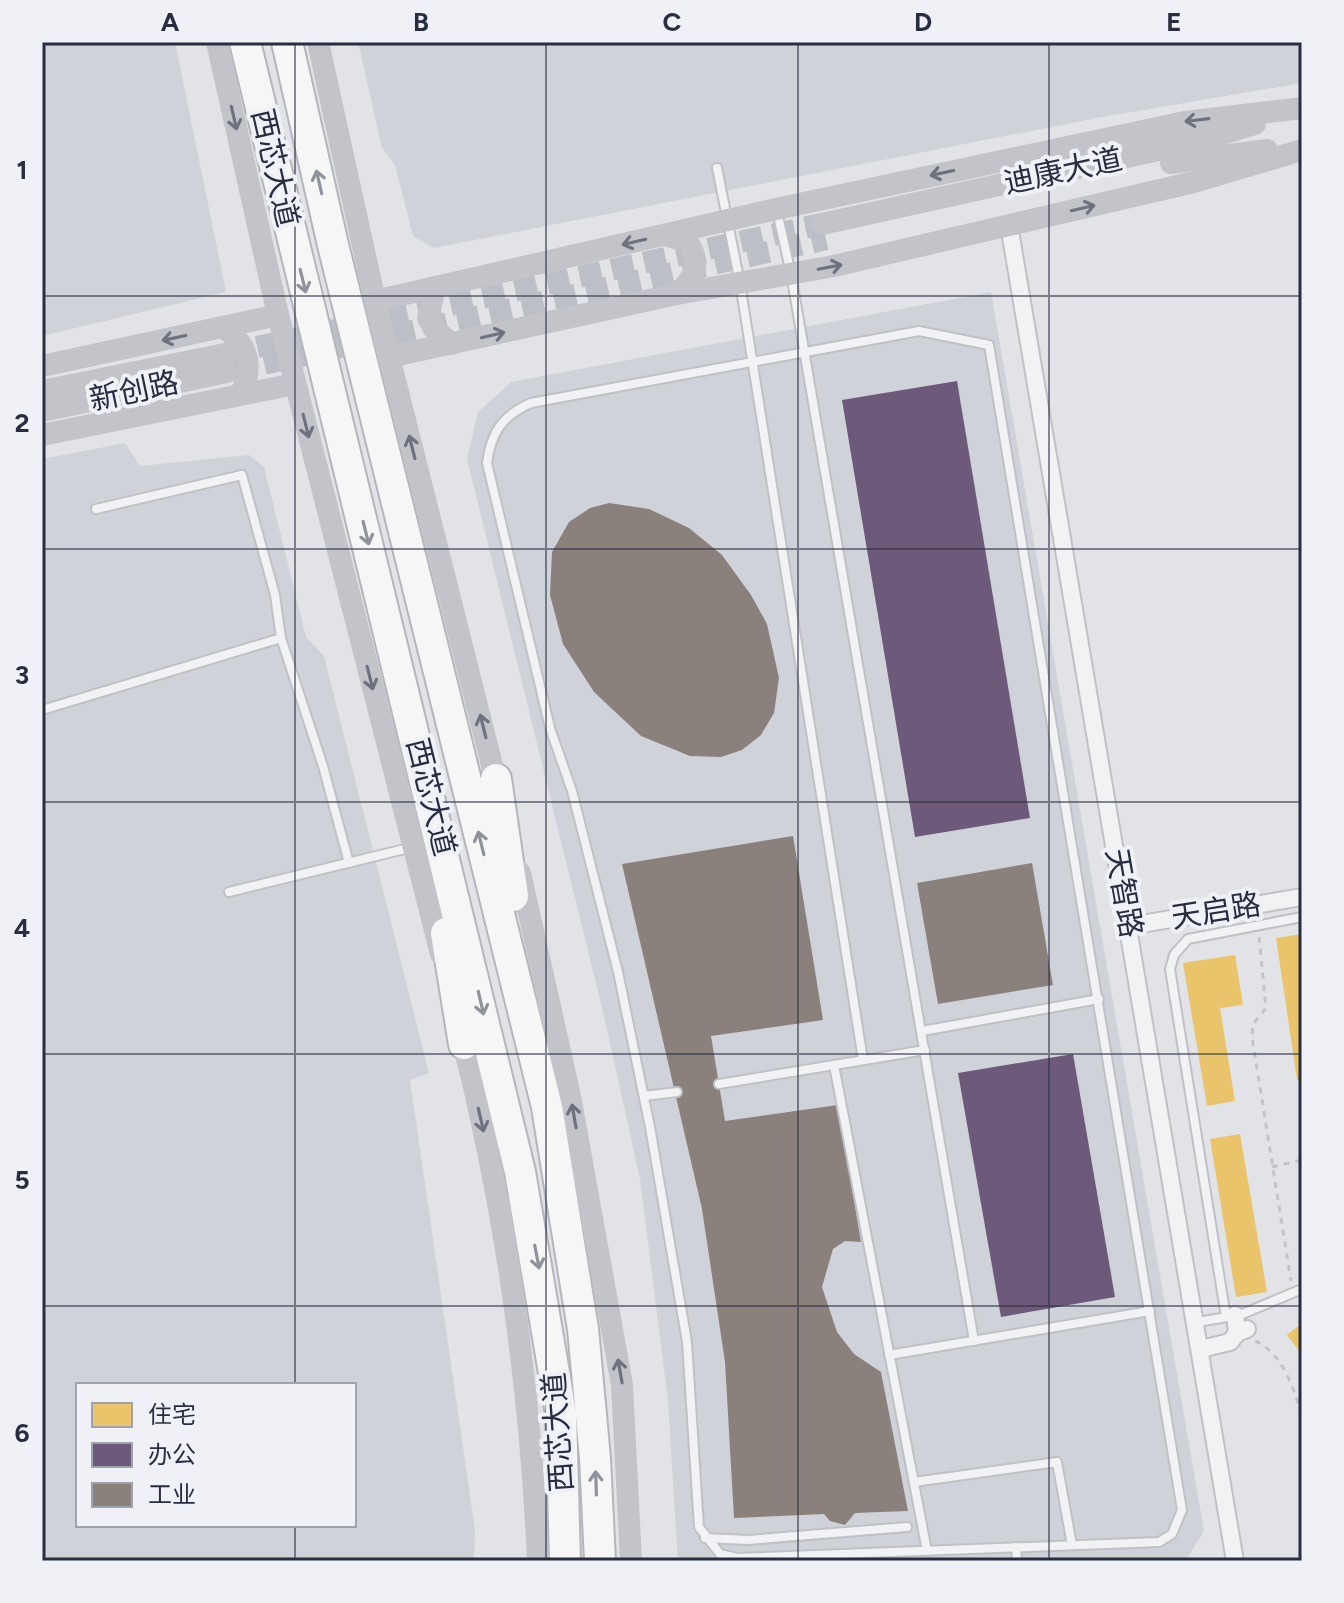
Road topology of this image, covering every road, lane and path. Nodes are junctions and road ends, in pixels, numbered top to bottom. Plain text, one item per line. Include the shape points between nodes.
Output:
1 (217, 42) edge
2 (245, 42) edge
3 (287, 42) edge
4 (318, 42) edge
5 (1302, 108) edge
6 (1302, 148) edge
7 (717, 168) dead end
8 (776, 209) junction
9 (728, 220) junction
10 (1009, 225) junction
11 (665, 235) junction
12 (791, 274) junction
13 (740, 283) junction
14 (435, 287) junction
15 (677, 294) junction
16 (375, 301) junction
17 (278, 315) junction
18 (224, 328) junction
19 (452, 344) junction
20 (805, 352) junction
21 (389, 357) junction
22 (752, 362) junction
23 (42, 366) edge
24 (295, 384) junction
25 (42, 391) edge
26 (240, 395) junction
27 (42, 411) edge
28 (42, 435) edge
29 (96, 509) dead end
30 (281, 638) junction
31 (408, 702) junction
32 (42, 710) edge
33 (496, 779) junction
34 (414, 847) junction
35 (349, 863) junction
36 (229, 892) dead end
37 (1302, 897) edge
38 (1302, 917) edge
39 (1129, 926) junction
40 (1258, 926) junction
41 (1099, 999) junction
42 (922, 1031) junction
43 (464, 1044) junction
44 (925, 1050) junction
45 (863, 1060) junction
46 (834, 1065) junction
47 (719, 1084) dead end
48 (677, 1092) dead end
49 (644, 1096) junction
50 (547, 1107) junction
51 (1302, 1160) edge
52 (1272, 1167) junction
53 (1297, 1291) edge
54 (1150, 1311) junction
55 (1230, 1316) junction
56 (1197, 1322) junction
57 (1240, 1333) junction
58 (974, 1341) junction
59 (1201, 1349) junction
60 (889, 1355) junction
61 (1302, 1420) edge
62 (914, 1482) junction
63 (907, 1527) dead end
64 (704, 1538) junction
65 (1072, 1545) junction
66 (1016, 1547) junction
67 (927, 1551) junction
68 (538, 1561) edge
69 (565, 1561) edge
70 (600, 1561) edge
71 (631, 1561) edge
72 (1017, 1561) edge
73 (1235, 1561) edge

1 -> 17 main road, 西芯大道
2 -> 31 highway, 西芯大道
50 -> 3 highway, 西芯大道
4 - 16 main road
5 - 6 main road, 迪康大道 via 1199,141 824,231 1193,158
5 -> 8 main road via 1185,122
10 -> 6 main road via 1194,182
7 - 9 lane
8 - 9 main road
8 - 12 lane
9 - 11 main road
9 - 13 lane
12 -> 10 main road
10 - 39 street, 天智路
11 -> 14 main road
11 - 15 main road via 688,242 697,260 695,273
12 - 13 main road
12 - 20 lane
13 - 15 main road
13 - 22 lane
14 - 16 main road
14 - 19 main road via 428,318
19 -> 15 main road
16 - 21 main road
17 - 18 main road
17 - 24 main road, 西芯大道
18 -> 23 main road
18 - 26 main road via 239,339 245,352 249,378
19 - 21 main road
20 - 22 lane
20 - 41 lane via 919,331 989,345
20 - 42 lane
33 -> 21 main road
22 - 45 lane
22 - 49 lane via 531,403 500,422 489,444 490,477 550,728 611,943
24 - 26 main road
24 -> 34 main road, 西芯大道
25 - 27 main road, 新创路 via 226,363
26 - 28 main road
29 - 30 lane via 242,475 275,595
30 - 32 lane
30 - 35 lane
31 - 43 highway
31 -> 69 highway, 西芯大道 via 539,1268 561,1414
33 - 50 highway via 532,984
71 -> 33 main road via 622,1385 570,1096
34 - 35 lane
34 - 43 main road, 西芯大道
35 - 36 lane
37 - 39 street, 天启路
38 - 40 lane
39 - 56 street, 天智路
40 - 52 path via 1266,1008 1253,1024 1252,1037
40 - 55 lane via 1188,939 1170,969
41 - 42 lane
41 - 54 lane
42 - 44 lane
43 -> 68 main road, 西芯大道 via 494,1173 515,1299
44 - 45 lane
44 - 58 lane
45 - 46 lane
46 - 47 lane
46 - 60 lane
48 - 49 lane
49 - 64 lane via 687,1342 699,1527
70 -> 50 highway, 西芯大道 via 583,1329
51 - 52 path
52 - 53 path
53 - 55 lane
54 - 58 lane
54 - 65 lane via 1182,1510 1179,1524 1159,1542
55 - 56 lane
55 - 57 street
56 - 59 street, 天智路
57 - 59 street via 1230,1342
57 - 61 path via 1266,1346 1298,1399
58 - 60 lane
59 - 73 street, 天智路
60 - 62 lane
62 - 65 lane via 1057,1462
62 - 67 lane
63 - 64 lane via 748,1540
64 - 67 lane via 720,1554 737,1558
65 - 66 lane
66 - 67 lane
66 - 72 lane

